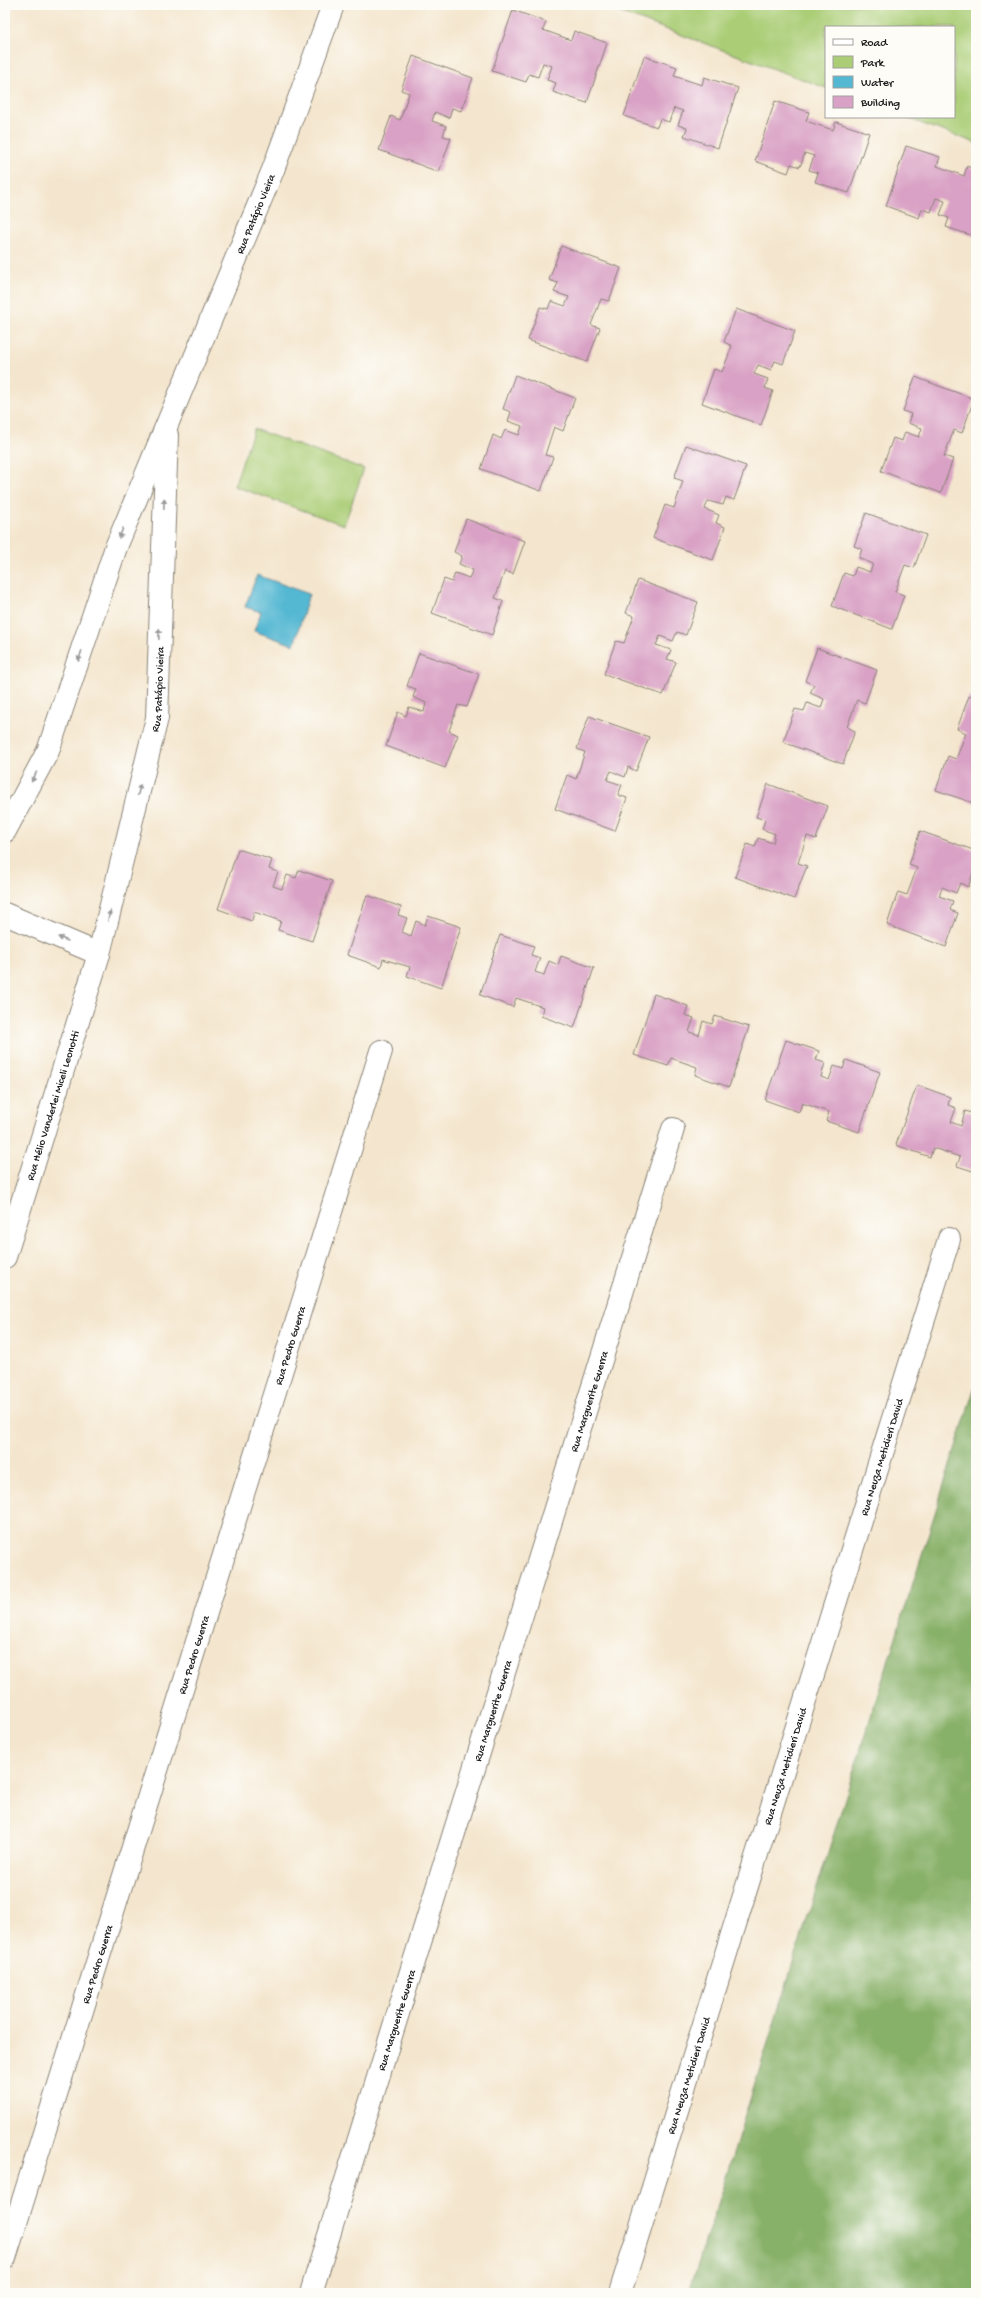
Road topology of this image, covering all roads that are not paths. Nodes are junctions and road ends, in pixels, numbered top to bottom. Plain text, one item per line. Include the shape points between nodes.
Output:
1 (333, 5) edge
2 (168, 419) junction
3 (5, 831) edge
4 (5, 914) edge
5 (99, 954) junction
6 (381, 1051) dead end
7 (673, 1129) dead end
8 (949, 1239) dead end
9 (5, 1257) edge
10 (5, 2258) edge
11 (312, 2293) edge
12 (620, 2293) edge

1 - 2 street, Rua Patápio Vieira via 273,170
2 -> 3 street, Rua Patápio Vieira via 116,547 48,751
5 -> 2 street, Rua Patápio Vieira via 157,718
5 -> 4 street
5 - 9 street, Rua Hélio Vanderlei Miceli Leonotti
6 - 10 street, Rua Pedro Guerra
7 - 11 street, Rua Marguerite Guerra
8 - 12 street, Rua Neuza Metidieri David

